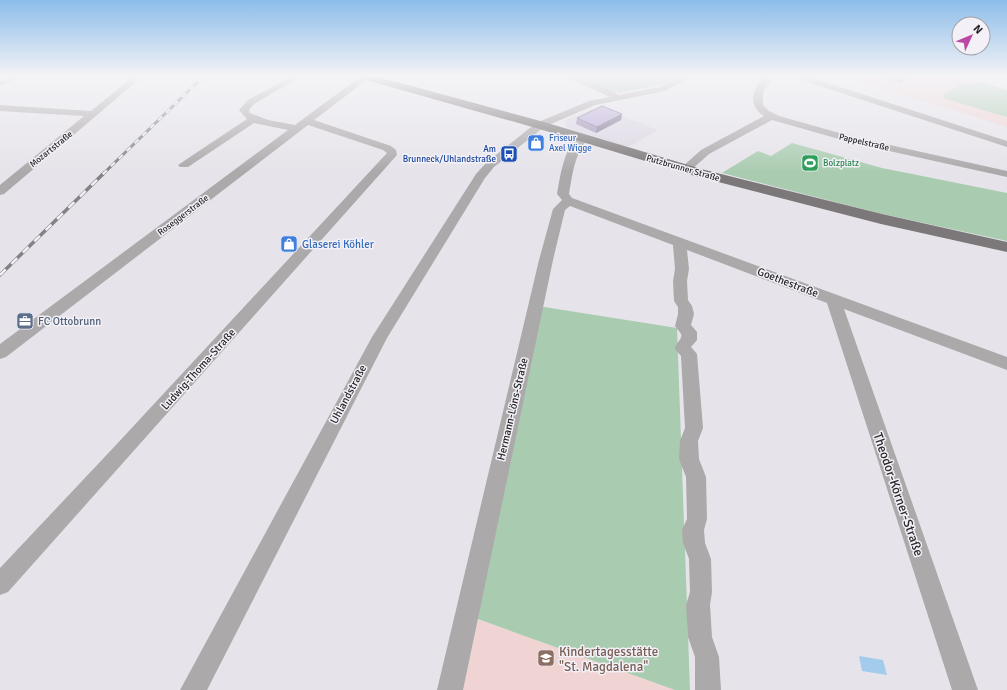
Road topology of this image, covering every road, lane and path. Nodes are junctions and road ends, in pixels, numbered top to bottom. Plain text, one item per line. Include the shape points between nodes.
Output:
1 (3, 108) edge
2 (100, 108) edge
3 (246, 108) edge
4 (322, 108) edge
5 (480, 108) edge
6 (580, 108) edge
7 (762, 108) edge
8 (899, 108) edge
9 (93, 114) junction
10 (772, 116) junction
11 (252, 120) junction
12 (302, 124) junction
13 (540, 125) junction
14 (583, 138) junction
15 (1007, 144) edge
16 (184, 165) dead end
17 (686, 169) junction
18 (1007, 174) edge
19 (0, 191) edge
20 (568, 201) junction
21 (679, 241) junction
22 (1007, 247) edge
23 (833, 299) junction
24 (0, 353) edge
25 (1007, 364) edge
26 (0, 584) edge
27 (192, 690) edge
28 (450, 690) edge
29 (708, 690) edge
30 (964, 690) edge

1 - 9 street
2 - 9 street, Mozartstraße
3 - 11 street via 245,114
4 - 12 street, Roseggerstraße
5 - 13 main road, Putzbrunner Straße
6 - 13 street, Uhlandstraße
7 - 10 street
8 - 15 street
9 - 19 street, Mozartstraße
10 - 17 street via 707,152
10 - 18 street, Pappelstraße via 833,135
11 - 12 street
11 - 16 street
12 - 24 street, Roseggerstraße
12 - 26 street, Ludwig-Thoma-Straße via 387,148 392,152 390,159
13 - 14 main road, Putzbrunner Straße
13 - 27 street, Uhlandstraße via 490,165 463,201 355,382
14 - 17 main road, Putzbrunner Straße
14 - 20 street via 574,149 563,194
17 - 22 main road, Putzbrunner Straße via 880,219
20 - 21 street, Goethestraße
20 - 28 street, Hermann-Löns-Straße via 560,209 535,307
21 - 23 street, Goethestraße
21 - 29 street via 682,268 681,301 686,314 683,326 689,332 689,340 683,345 683,349 689,354 694,428 689,441 689,459 696,477 697,519 693,530 694,543 700,559 699,629 707,657
23 - 25 street, Goethestraße
23 - 30 street, Theodor-Körner-Straße

